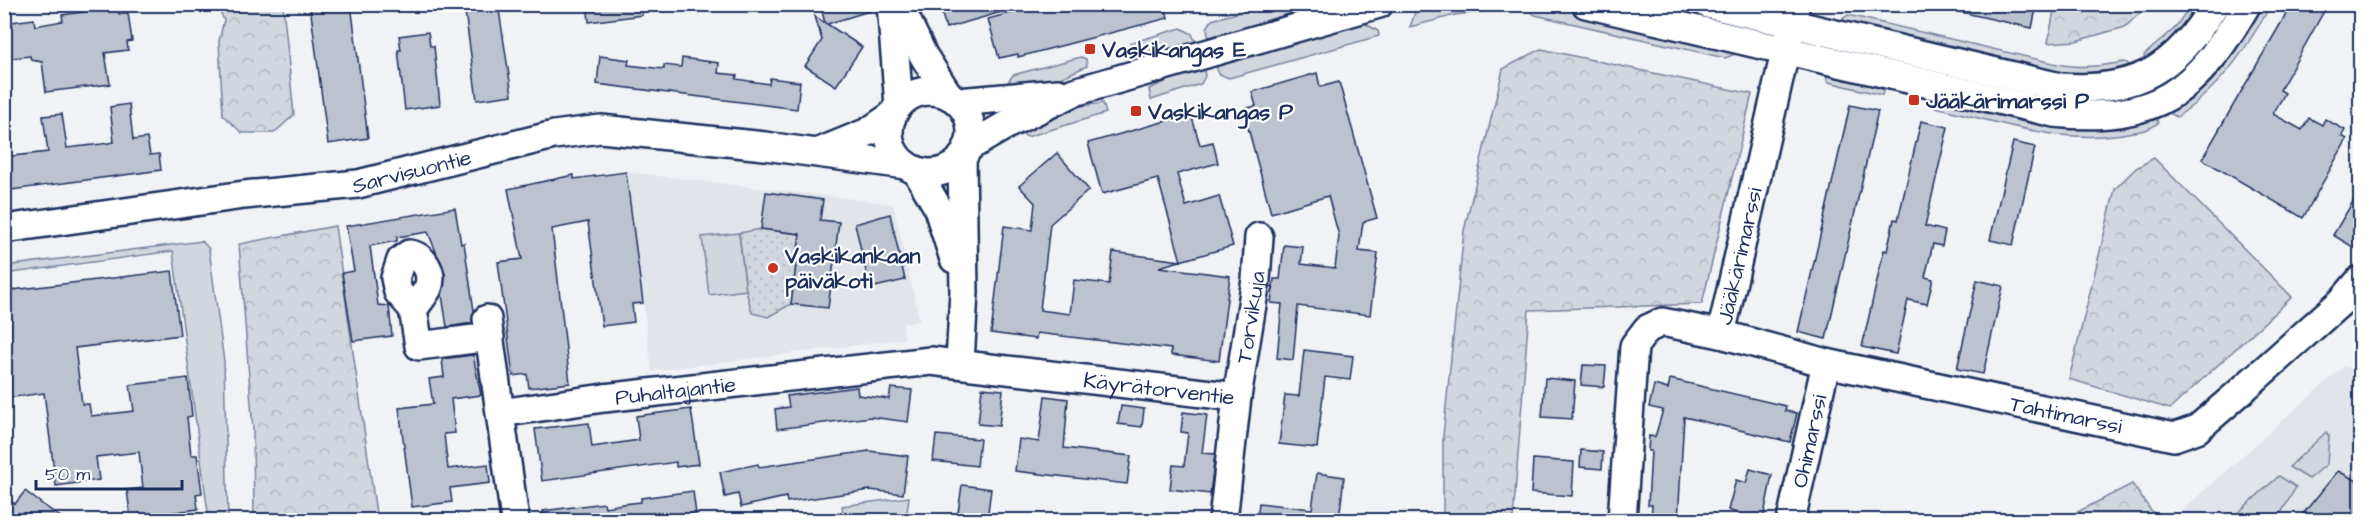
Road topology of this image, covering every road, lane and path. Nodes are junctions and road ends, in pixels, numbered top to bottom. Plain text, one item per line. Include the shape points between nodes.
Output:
1 (891, 4) edge
2 (899, 4) edge
3 (1378, 4) edge
4 (1586, 4) edge
5 (1708, 4) edge
6 (2215, 4) edge
7 (2247, 4) edge
8 (1794, 14) edge
9 (1786, 52) junction
10 (1074, 92) junction
11 (953, 99) junction
12 (896, 110) junction
13 (819, 152) junction
14 (965, 152) junction
15 (911, 168) junction
16 (4, 230) edge
17 (1258, 237) dead end
18 (2361, 280) edge
19 (964, 292) junction
20 (413, 309) dead end
21 (1720, 334) junction
22 (960, 363) junction
23 (1826, 363) junction
24 (1238, 397) junction
25 (500, 413) junction
26 (515, 520) edge
27 (1224, 520) edge
28 (1622, 520) edge
29 (1791, 520) edge

1 - 12 street
2 - 11 street via 923,55
3 - 10 street
4 - 9 street
5 - 8 street
6 - 8 street via 2187,45 2167,65 2128,83 2089,89 2060,87
7 - 9 street via 2206,68 2180,89 2133,111 2111,115 2054,113
8 - 9 street, Jääkärimarssi
9 - 21 street, Jääkärimarssi
10 - 11 street
10 - 14 street via 1008,124
11 - 12 street via 939,92 918,93
11 - 14 street via 969,120 970,139
12 - 13 street, Sarvisuontie via 868,132
12 - 15 street via 889,137 892,148
13 - 15 street, Sarvisuontie
13 - 16 street, Sarvisuontie via 627,129 578,130 358,184 244,195
14 - 15 street via 956,164 938,172
14 - 19 street
15 - 19 street via 937,206
17 - 24 street, Torvikuja via 1256,280
18 - 23 street, Tahtimarssi via 2197,429 2174,437
19 - 22 street
20 - 25 street via 419,346 488,328
21 - 23 street, Tahtimarssi
21 - 28 street, Jääkärimarssi via 1662,322 1647,329 1634,346
22 - 24 street, Käyrätorventie
22 - 25 street, Puhaltajantie via 908,363
23 - 29 street, Ohimarssi
24 - 27 street, Käyrätorventie
25 - 26 street

